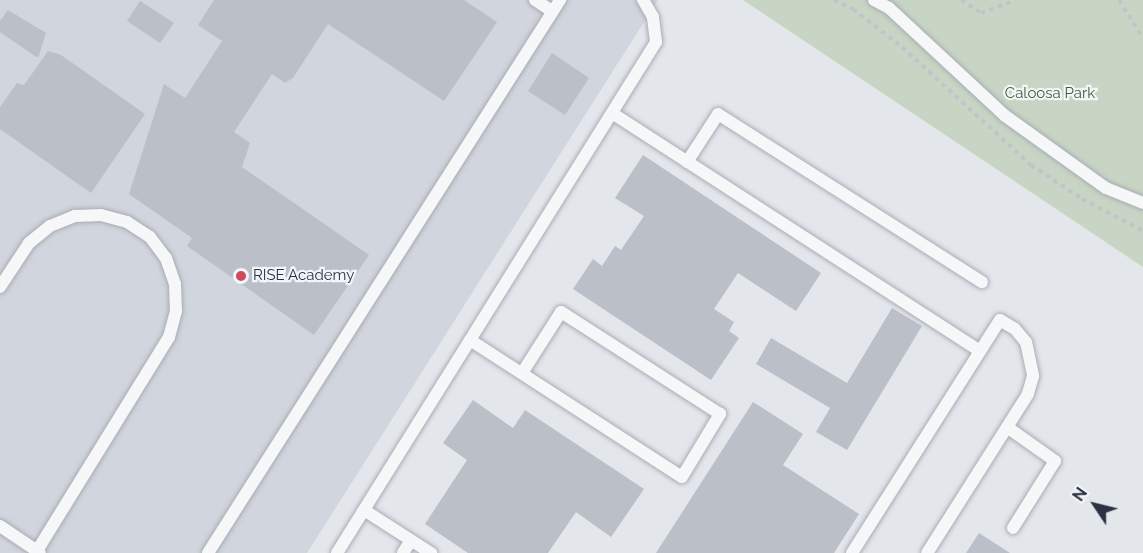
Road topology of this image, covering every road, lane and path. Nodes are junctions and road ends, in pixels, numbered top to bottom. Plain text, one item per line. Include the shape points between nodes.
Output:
1 (535, 0) edge
2 (560, 0) edge
3 (643, 0) edge
4 (874, 0) edge
5 (961, 0) edge
6 (1016, 0) edge
7 (1119, 0) edge
8 (888, 4) edge
9 (552, 11) junction
10 (1143, 38) edge
11 (612, 113) junction
12 (687, 162) junction
13 (1143, 203) edge
14 (982, 282) dead end
15 (0, 287) edge
16 (470, 340) junction
17 (980, 351) junction
18 (522, 373) junction
19 (1007, 427) junction
20 (364, 510) junction
21 (0, 526) edge
22 (1013, 528) dead end
23 (411, 540) junction
24 (38, 552) edge
25 (208, 553) edge
26 (337, 553) edge
27 (403, 553) edge
28 (431, 553) edge
29 (852, 553) edge
30 (927, 553) edge

1 - 9 lane
2 - 9 lane
3 - 11 lane via 653,17 656,42
4 - 8 lane
5 - 6 path via 981,13
7 - 10 path
8 - 13 lane via 1004,115 1106,188
9 - 25 lane
11 - 12 lane
11 - 16 lane
12 - 14 lane via 718,114
12 - 17 lane
15 - 24 lane via 29,243 50,226 75,216 101,215 127,222 150,237 166,258 176,284 176,311 169,336
16 - 18 lane
16 - 20 lane
17 - 19 lane via 1000,320 1015,329 1032,359 1028,394
17 - 29 lane
18 - 18 lane via 682,477 720,414 561,312
19 - 22 lane via 1055,461
19 - 30 lane
20 - 23 lane
20 - 26 lane
21 - 24 lane
23 - 27 lane
23 - 28 lane

